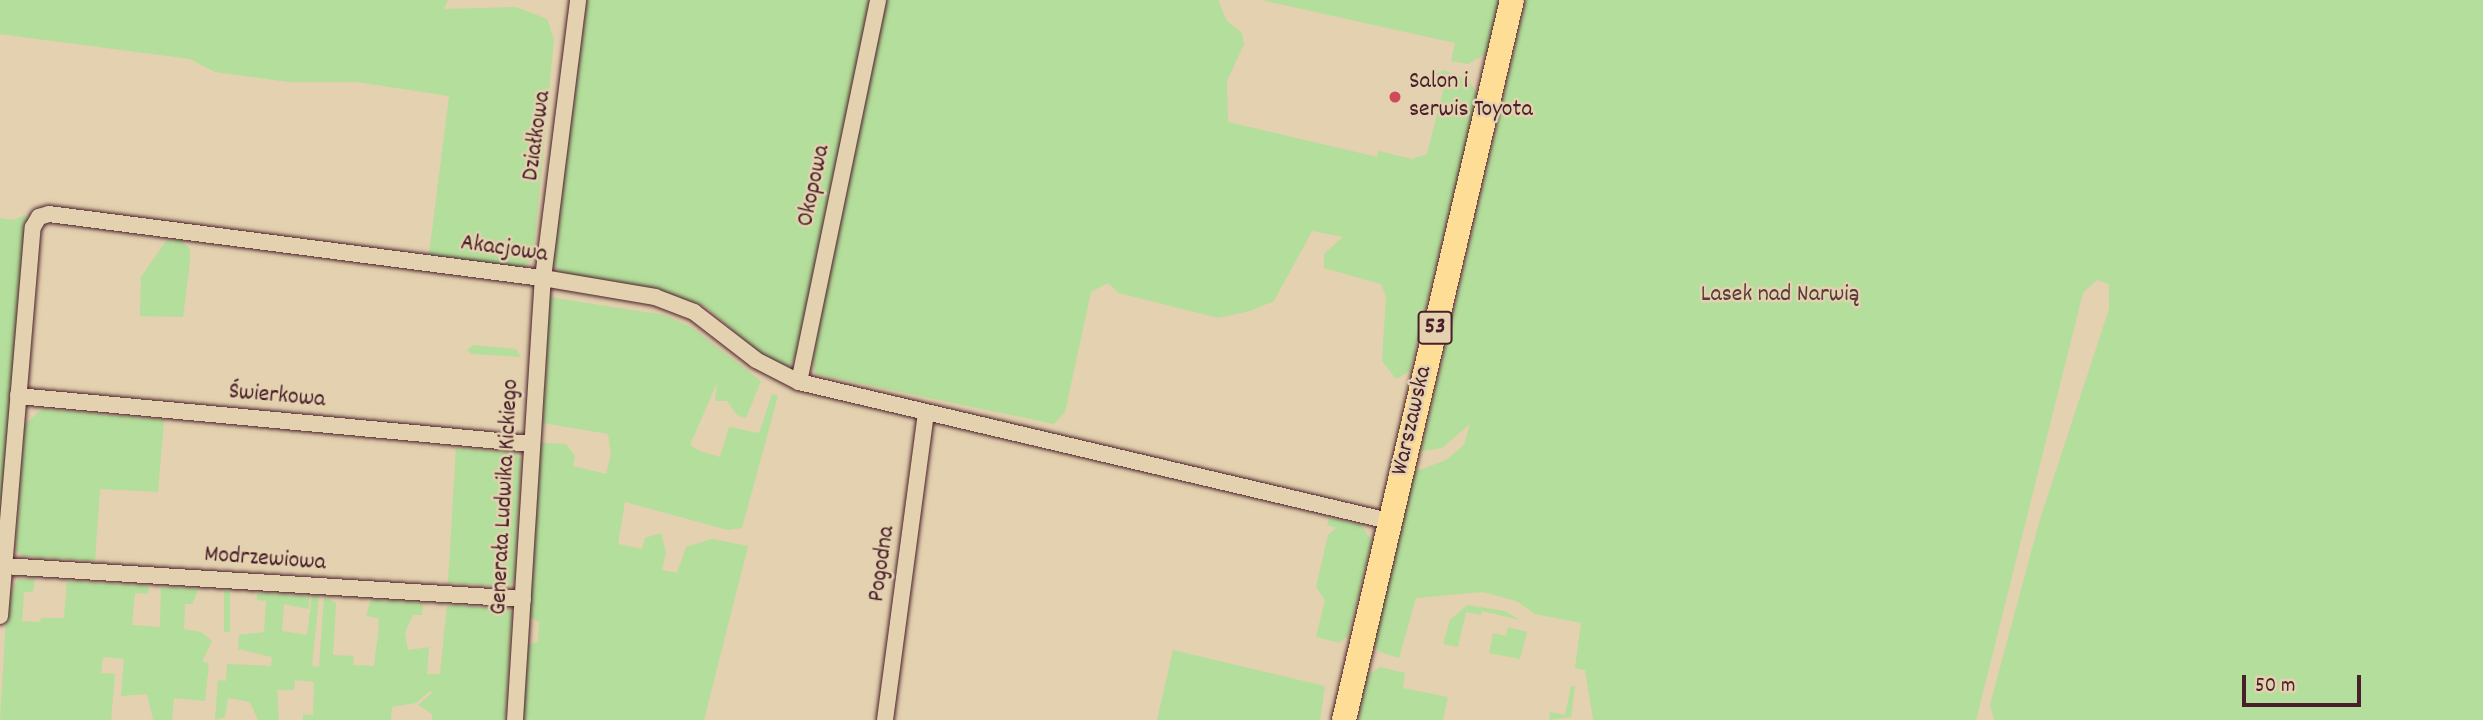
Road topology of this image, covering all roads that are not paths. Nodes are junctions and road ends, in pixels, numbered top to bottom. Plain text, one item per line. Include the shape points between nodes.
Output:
1 (578, 0) edge
2 (878, 0) edge
3 (1512, 0) edge
4 (542, 278) junction
5 (799, 383) junction
6 (18, 396) junction
7 (926, 414) junction
8 (532, 444) junction
9 (1389, 521) junction
10 (4, 566) junction
11 (523, 599) junction
12 (0, 616) edge
13 (516, 720) edge
14 (885, 720) edge
15 (1344, 720) edge

1 - 4 street, Działkowa
2 - 5 street, Okopowa
3 - 9 main road, Warszawska / 53
4 - 5 street, Akacjowa via 677,304 756,360
4 - 6 street, Akacjowa via 49,214 39,217 33,227
4 - 8 street, Generała Ludwika Kickiego
5 - 7 street, Akacjowa
6 - 8 street, Świerkowa
6 - 10 street
7 - 9 street, Akacjowa
7 - 14 street, Pogodna
8 - 11 street, Generała Ludwika Kickiego
9 - 15 main road, Warszawska / 53
10 - 11 street, Modrzewiowa
10 - 12 street
11 - 13 street, Generała Ludwika Kickiego

